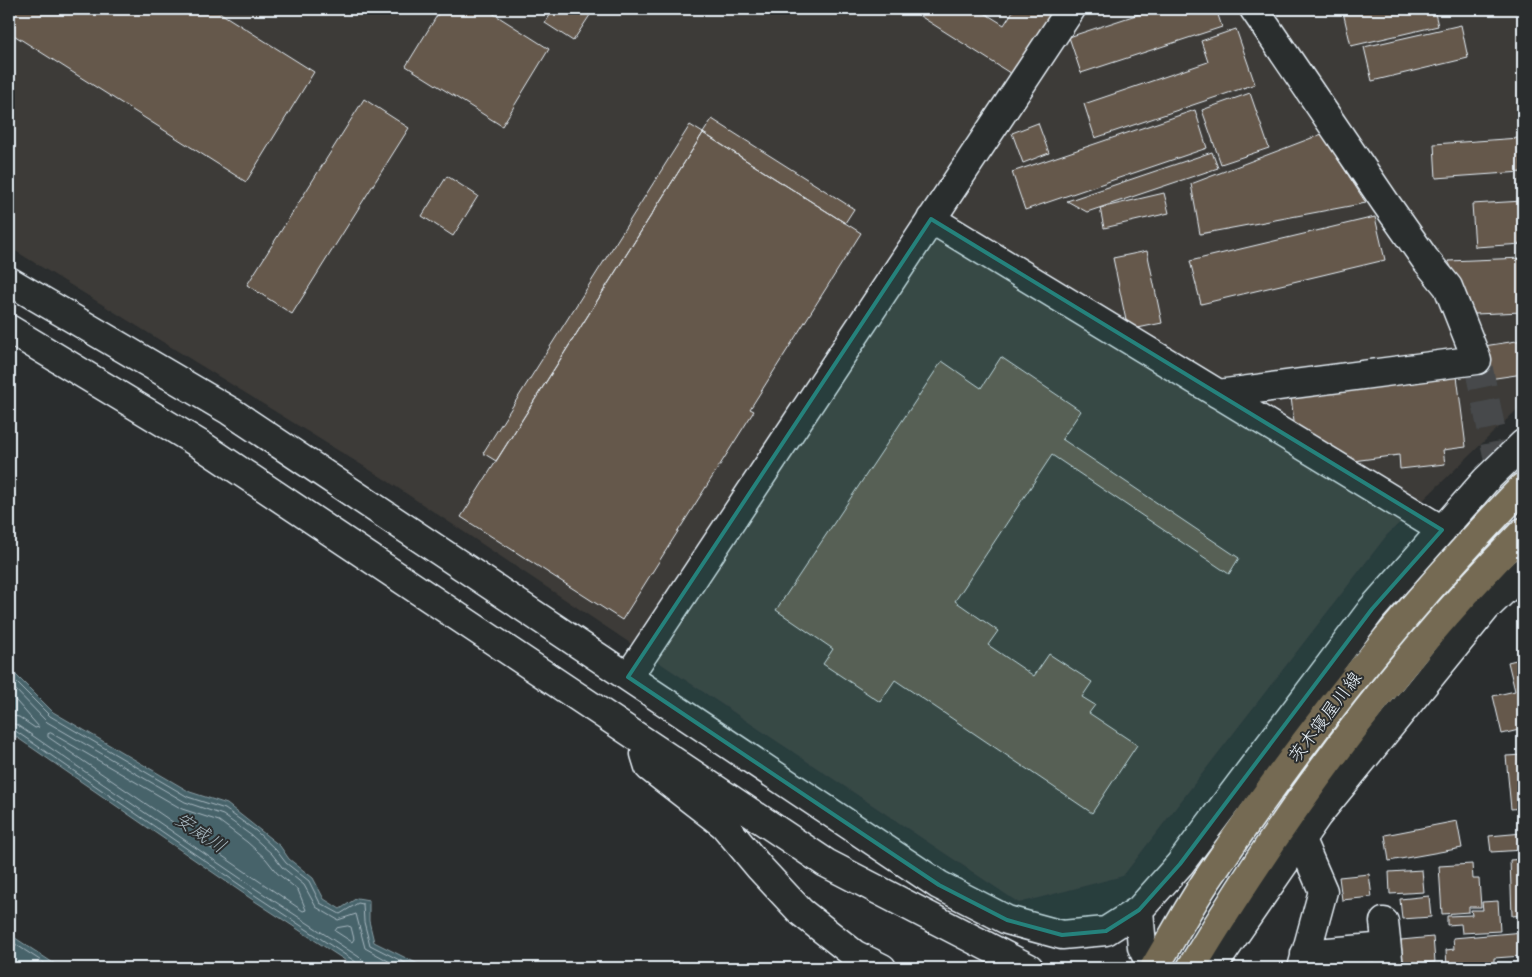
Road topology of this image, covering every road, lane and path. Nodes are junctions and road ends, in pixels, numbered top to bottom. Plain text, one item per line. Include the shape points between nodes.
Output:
1 (1071, 9) edge
2 (1254, 9) edge
3 (931, 219) junction
4 (9, 281) edge
5 (9, 330) edge
6 (1218, 394) junction
7 (1523, 444) edge
8 (1523, 487) edge
9 (1442, 530) junction
10 (1523, 532) edge
11 (1523, 572) edge
12 (602, 660) junction
13 (628, 677) junction
14 (578, 697) junction
15 (642, 742) junction
16 (1301, 840) junction
17 (1139, 910) junction
18 (1386, 946) edge
19 (1304, 961) edge
20 (882, 968) edge
21 (1029, 968) edge
22 (1153, 968) edge
23 (1191, 968) edge
24 (1212, 968) edge

1 - 3 street
2 - 6 street via 1425,259 1448,287 1477,360
3 - 6 street
3 - 13 street
4 - 12 street via 230,412
5 - 14 street via 200,444
6 - 9 street
7 - 9 street
8 - 22 main road, 茨木寝屋川線 via 1387,636 1210,875
9 - 17 street via 1372,609 1186,856
10 - 23 main road, 茨木寝屋川線 via 1412,654 1238,890
11 - 16 street via 1486,608
12 - 13 street
12 - 14 street
13 - 17 street via 939,885 1007,920 1062,935 1106,931
14 - 15 street
15 - 20 street via 649,767 724,825 802,912 854,954
15 - 21 street via 826,863
16 - 19 street via 1324,891
16 - 24 street
17 - 22 street via 1142,947
18 - 19 street

